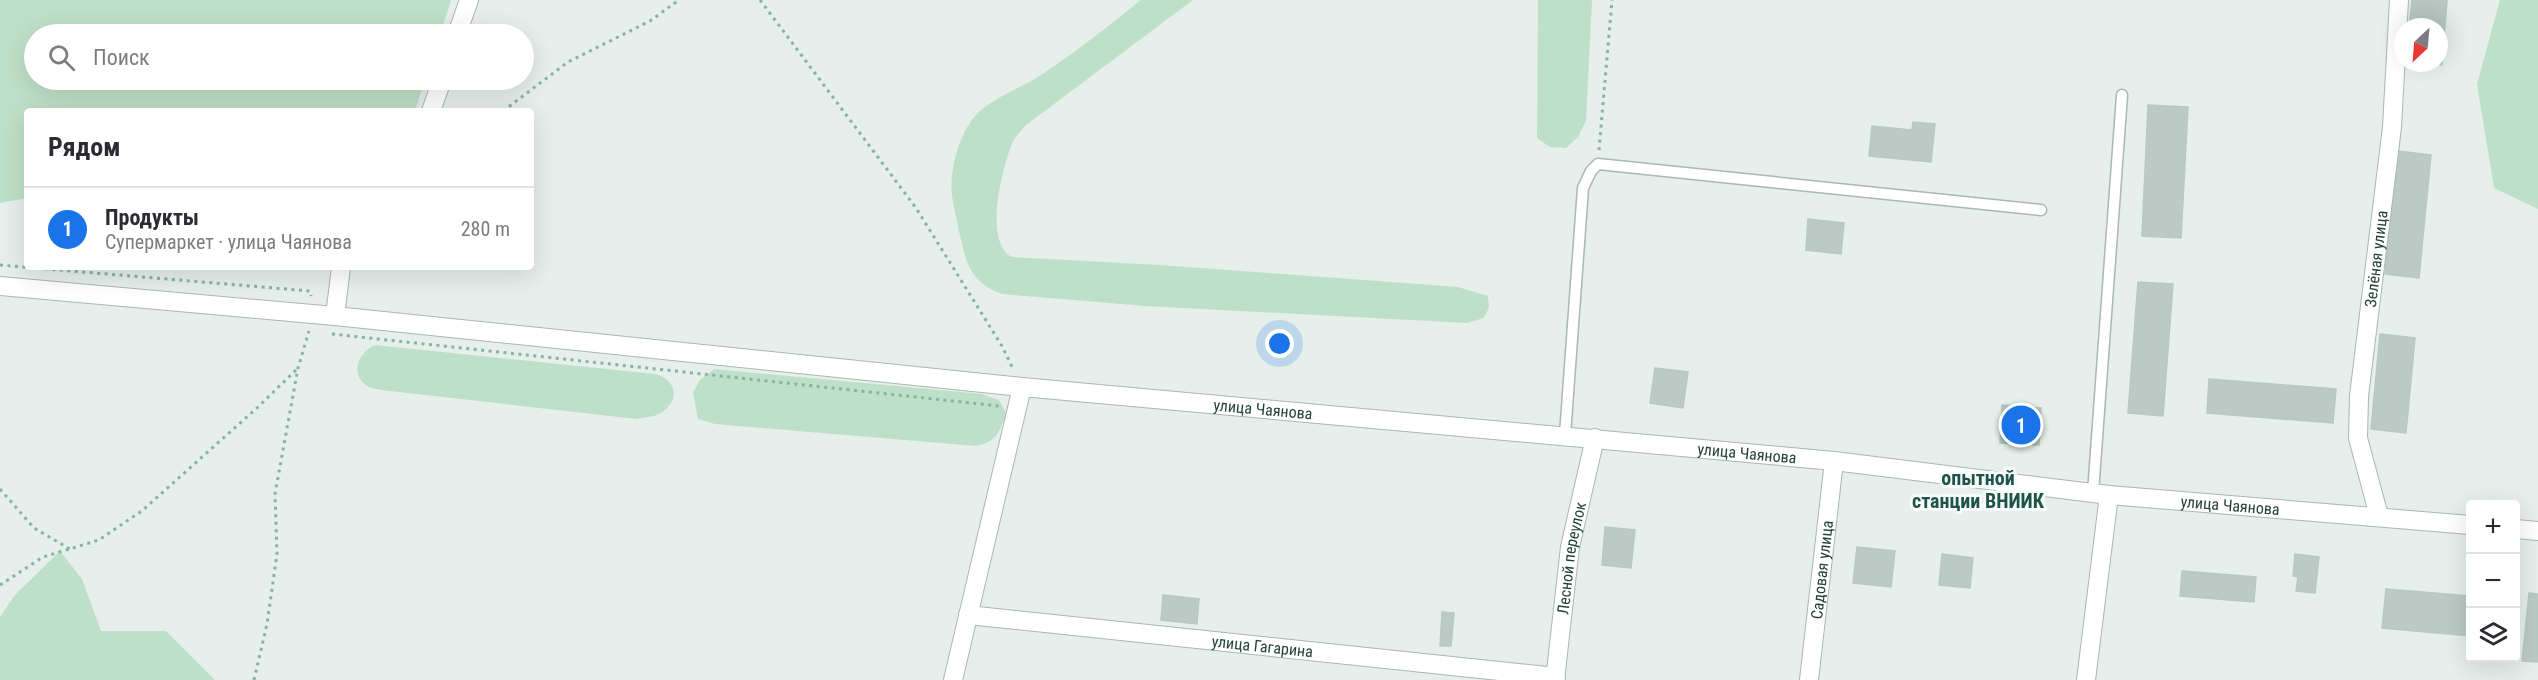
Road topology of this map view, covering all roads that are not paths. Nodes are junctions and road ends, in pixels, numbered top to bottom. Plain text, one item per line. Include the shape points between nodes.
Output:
1 (469, 0) edge
2 (2400, 0) edge
3 (461, 24) edge
4 (438, 90) edge
5 (2122, 95) dead end
6 (432, 108) edge
7 (2042, 210) dead end
8 (340, 270) edge
9 (0, 286) edge
10 (335, 316) junction
11 (1022, 387) junction
12 (1565, 435) junction
13 (1595, 438) junction
14 (1834, 461) junction
15 (2101, 494) junction
16 (2379, 516) junction
17 (2466, 525) edge
18 (2520, 529) edge
19 (2538, 531) edge
20 (968, 615) junction
21 (1556, 678) edge
22 (952, 680) edge
23 (1809, 680) edge
24 (2086, 680) edge

1 - 3 street
2 - 16 street, Зелёная улица via 2392,127 2359,396 2358,438
4 - 6 street
5 - 15 lane
7 - 12 lane via 1598,164 1583,188
8 - 10 street
9 - 10 street, улица Чаянова
10 - 11 street, улица Чаянова
11 - 12 street, улица Чаянова
11 - 20 street
12 - 13 street, улица Чаянова
13 - 14 street, улица Чаянова
13 - 21 street, Лесной переулок via 1570,547
14 - 15 street, улица Чаянова
14 - 23 street, Садовая улица
15 - 16 street, улица Чаянова
15 - 24 street
16 - 17 street, улица Чаянова
18 - 19 street
20 - 21 street, улица Гагарина
20 - 22 street

